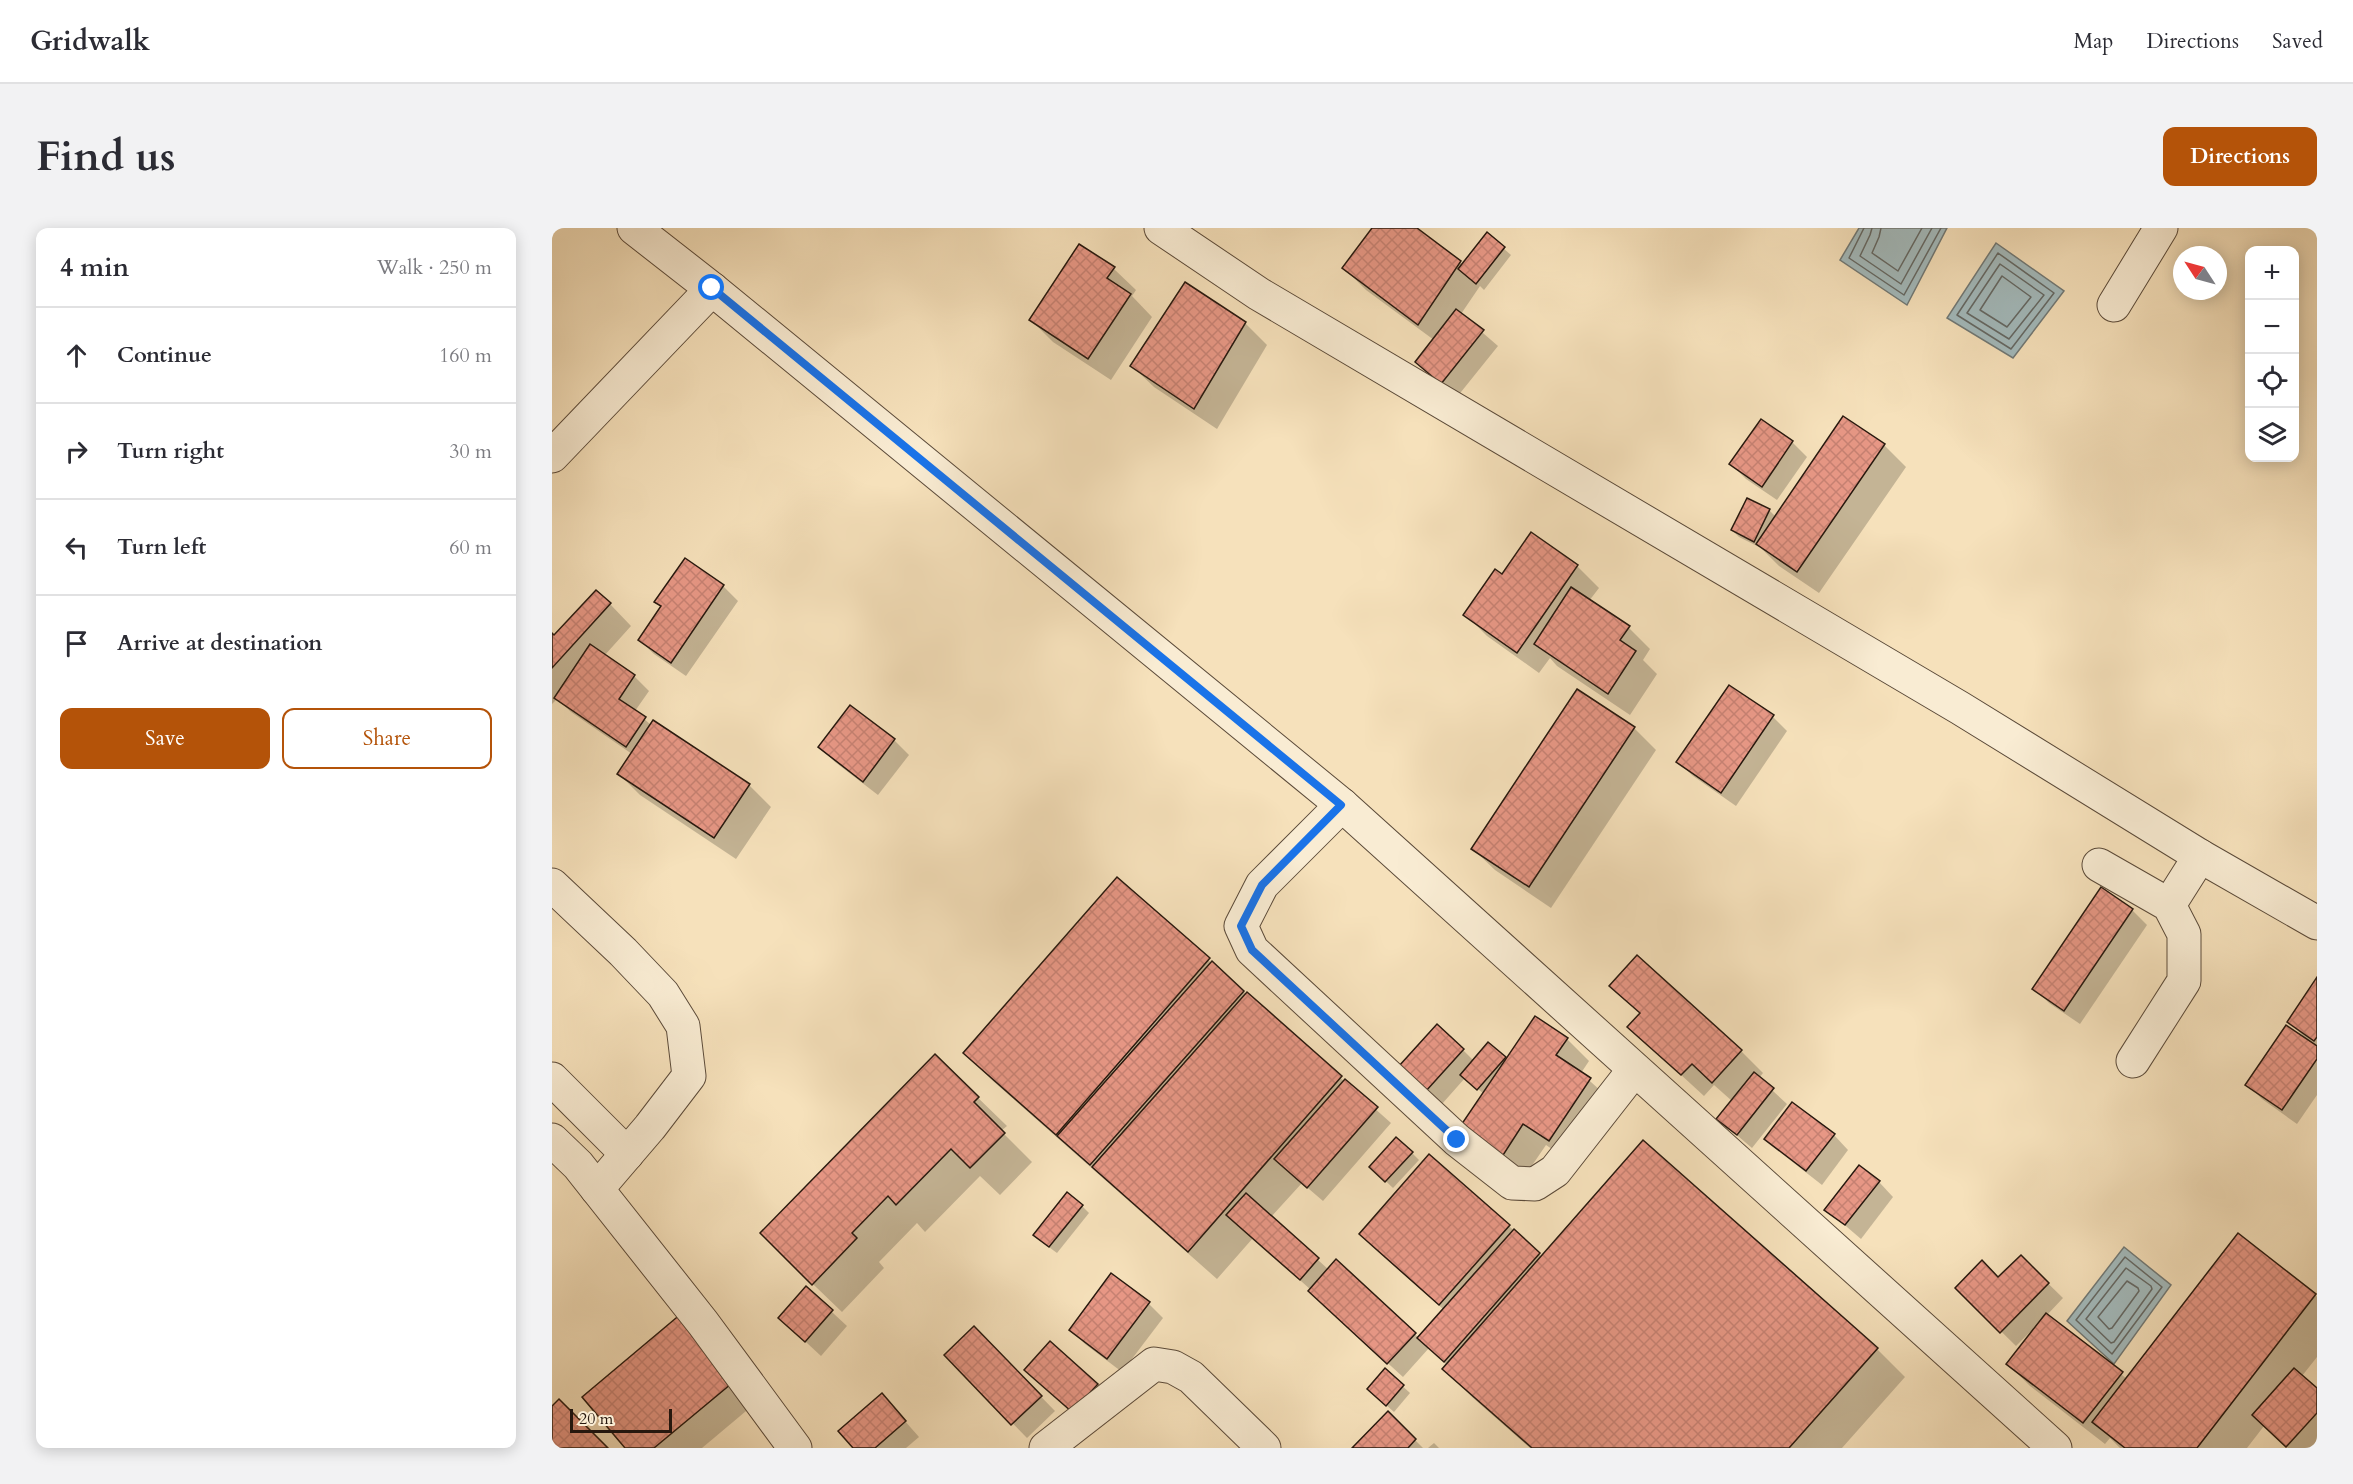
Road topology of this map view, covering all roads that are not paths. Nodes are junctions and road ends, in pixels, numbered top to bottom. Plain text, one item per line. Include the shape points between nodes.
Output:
1 (634, 228) edge
2 (1161, 228) edge
3 (2161, 228) edge
4 (712, 288) junction
5 (2114, 305) dead end
6 (552, 456) edge
7 (1341, 805) junction
8 (2200, 856) junction
9 (2099, 865) dead end
10 (552, 885) edge
11 (2169, 905) junction
12 (2317, 923) edge
13 (2133, 1061) dead end
14 (1634, 1070) junction
15 (552, 1079) edge
16 (552, 1140) edge
17 (627, 1154) junction
18 (597, 1189) junction
19 (795, 1448) edge
20 (1046, 1448) edge
21 (1264, 1448) edge
22 (2055, 1448) edge

1 - 4 street
2 - 8 street via 1259,294 1960,708
3 - 5 street
4 - 6 street
4 - 7 street
7 - 14 street
7 - 14 street via 1262,885 1241,926 1252,950 1457,1140 1512,1183 1535,1184 1555,1172
8 - 11 street
8 - 12 street
9 - 11 street
10 - 17 street via 623,951 655,986 683,1026 689,1076
11 - 13 street via 2184,934 2184,981
14 - 22 street
15 - 17 street
16 - 18 street
17 - 18 street
18 - 19 street
20 - 21 street via 1154,1364 1173,1367 1191,1377

